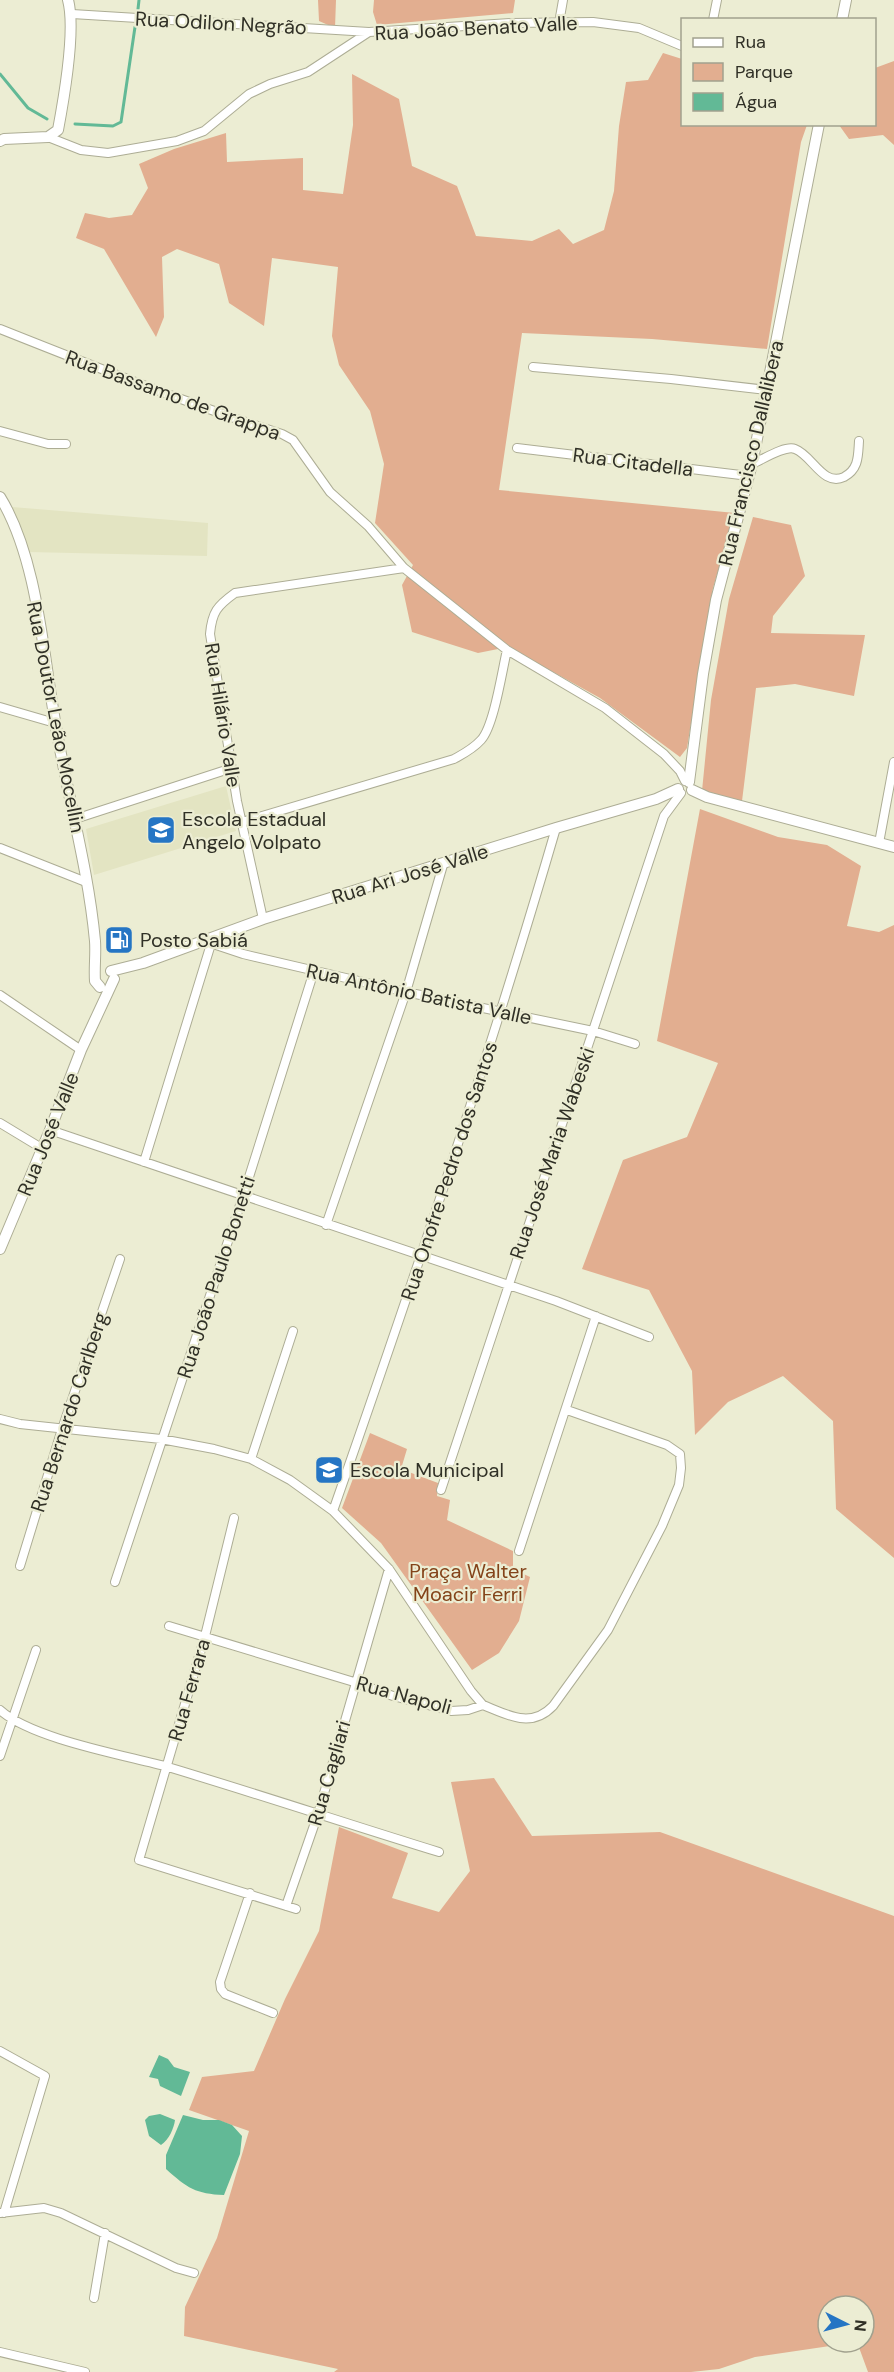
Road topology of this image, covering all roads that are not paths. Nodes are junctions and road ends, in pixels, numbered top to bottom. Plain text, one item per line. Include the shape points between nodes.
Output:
1 (69, 0) edge
2 (563, 0) edge
3 (717, 0) edge
4 (846, 0) edge
5 (72, 14) junction
6 (713, 18) edge
7 (842, 18) edge
8 (559, 23) junction
9 (369, 32) junction
10 (681, 45) edge
11 (819, 126) edge
12 (48, 137) junction
13 (1, 140) edge
14 (0, 329) edge
15 (533, 367) dead end
16 (767, 390) junction
17 (0, 431) edge
18 (859, 441) dead end
19 (66, 444) dead end
20 (517, 448) dead end
21 (752, 464) junction
22 (749, 476) junction
23 (0, 497) edge
24 (404, 568) junction
25 (507, 650) junction
26 (0, 707) edge
27 (55, 723) junction
28 (894, 762) edge
29 (232, 768) junction
30 (684, 785) junction
31 (656, 799) junction
32 (664, 816) junction
33 (75, 819) junction
34 (242, 822) junction
35 (556, 828) junction
36 (879, 843) junction
37 (894, 847) edge
38 (0, 848) edge
39 (443, 865) junction
40 (86, 882) junction
41 (263, 919) junction
42 (207, 942) junction
43 (314, 971) junction
44 (105, 978) junction
45 (406, 992) junction
46 (0, 995) edge
47 (502, 1012) junction
48 (593, 1031) junction
49 (635, 1044) dead end
50 (81, 1050) junction
51 (0, 1123) edge
52 (50, 1130) junction
53 (43, 1149) junction
54 (144, 1162) junction
55 (243, 1196) junction
56 (326, 1225) junction
57 (0, 1249) edge
58 (422, 1255) junction
59 (120, 1259) dead end
60 (508, 1285) junction
61 (596, 1316) junction
62 (293, 1331) dead end
63 (649, 1337) dead end
64 (567, 1410) junction
65 (0, 1419) edge
66 (63, 1429) junction
67 (161, 1439) junction
68 (251, 1459) junction
69 (441, 1490) dead end
70 (333, 1511) junction
71 (234, 1518) dead end
72 (519, 1551) dead end
73 (20, 1566) dead end
74 (389, 1569) junction
75 (115, 1582) dead end
76 (169, 1626) dead end
77 (205, 1636) junction
78 (36, 1650) dead end
79 (354, 1682) junction
80 (483, 1705) junction
81 (0, 1710) edge
82 (11, 1720) junction
83 (0, 1756) edge
84 (167, 1767) junction
85 (318, 1814) junction
86 (439, 1852) dead end
87 (250, 1893) junction
88 (286, 1906) junction
89 (296, 1909) dead end
90 (273, 2013) dead end
91 (0, 2051) edge
92 (2, 2213) edge
93 (105, 2233) junction
94 (194, 2273) dead end
95 (94, 2298) dead end
96 (0, 2352) edge
97 (85, 2372) edge

1 - 5 street
2 - 8 street
3 - 6 street
4 - 7 street
5 - 9 street, Rua Odilon Negrão
5 - 12 street via 58,130
8 - 9 street, Rua João Benato Valle
8 - 10 street, Rua João Benato Valle via 593,22 639,28
9 - 12 street, Rua João Benato Valle via 308,72 249,94 204,131 177,141 108,153 81,150
11 - 16 street, Rua Francisco Dallalibera
12 - 13 street
14 - 24 street, Rua Bassamo de Grappa via 293,440 330,492 368,526
15 - 16 street
16 - 21 street, Rua Francisco Dallalibera
17 - 19 street via 48,444
18 - 21 street via 857,464 850,474 839,479 828,478 796,449 786,448
20 - 22 street, Rua Citadella
21 - 22 street, Rua Francisco Dallalibera
22 - 30 street, Rua Francisco Dallalibera via 716,600 691,766
23 - 27 street, Rua Doutor Leão Mocellin via 22,544 44,642
24 - 25 street, Rua Bassamo de Grappa
24 - 29 street, Rua Hilário Valle via 235,593 223,601 212,616 210,634
25 - 30 street, Rua Bassamo de Grappa via 605,708 664,754
25 - 34 street via 492,716 483,739 470,750 454,759
26 - 27 street
27 - 33 street, Rua Doutor Leão Mocellin
28 - 36 street
29 - 33 street
29 - 34 street, Rua Hilário Valle
30 - 31 street, Rua Ari José Valle
30 - 32 street, Rua José Maria Wabeski
30 - 36 street via 707,796
31 - 32 street
31 - 35 street, Rua Ari José Valle
32 - 48 street, Rua José Maria Wabeski
33 - 40 street, Rua Doutor Leão Mocellin
34 - 41 street, Rua Hilário Valle
35 - 39 street, Rua Ari José Valle
35 - 47 street, Rua Onofre Pedro dos Santos
36 - 37 street
38 - 40 street
39 - 41 street, Rua Ari José Valle
39 - 45 street
40 - 44 street, Rua Doutor Leão Mocellin
41 - 42 street, Rua Ari José Valle
42 - 43 street, Rua Antônio Batista Valle
42 - 44 street, Rua Ari José Valle
42 - 54 street
43 - 45 street, Rua Antônio Batista Valle
43 - 55 street, Rua João Paulo Bonetti
44 - 50 street, Rua José Valle via 95,1019
45 - 47 street, Rua Antônio Batista Valle
45 - 56 street
46 - 50 street
47 - 48 street, Rua Antônio Batista Valle
47 - 58 street, Rua Onofre Pedro dos Santos
48 - 49 street, Rua Antônio Batista Valle
48 - 60 street, Rua José Maria Wabeski
50 - 52 street, Rua José Valle
51 - 53 street
52 - 53 street, Rua José Valle
52 - 54 street
53 - 57 street, Rua José Valle
54 - 55 street
55 - 56 street
55 - 67 street, Rua João Paulo Bonetti
56 - 58 street
58 - 60 street
58 - 70 street, Rua Onofre Pedro dos Santos
59 - 66 street, Rua Bernardo Carlberg
60 - 61 street
60 - 69 street, Rua José Maria Wabeski
61 - 63 street
61 - 64 street
62 - 68 street
64 - 72 street
64 - 80 street via 667,1444 680,1454 679,1485 608,1630 553,1706 544,1716 532,1719
65 - 66 street
66 - 67 street
66 - 73 street, Rua Bernardo Carlberg
67 - 68 street
67 - 75 street, Rua João Paulo Bonetti
68 - 70 street via 291,1480
70 - 74 street
71 - 77 street, Rua Ferrara
74 - 79 street, Rua Cagliari
74 - 80 street
76 - 77 street, Rua Napoli
77 - 79 street, Rua Napoli
77 - 84 street, Rua Ferrara
78 - 82 street
79 - 80 street, Rua Napoli via 451,1711
79 - 85 street, Rua Cagliari
81 - 82 street
82 - 83 street
82 - 84 street via 68,1741
84 - 85 street
84 - 87 street, Rua Ferrara via 140,1860
85 - 86 street
85 - 88 street, Rua Cagliari
87 - 88 street
87 - 90 street via 221,1989
88 - 89 street
91 - 92 street via 45,2076
92 - 93 street via 44,2208
93 - 94 street
93 - 95 street
96 - 97 street

